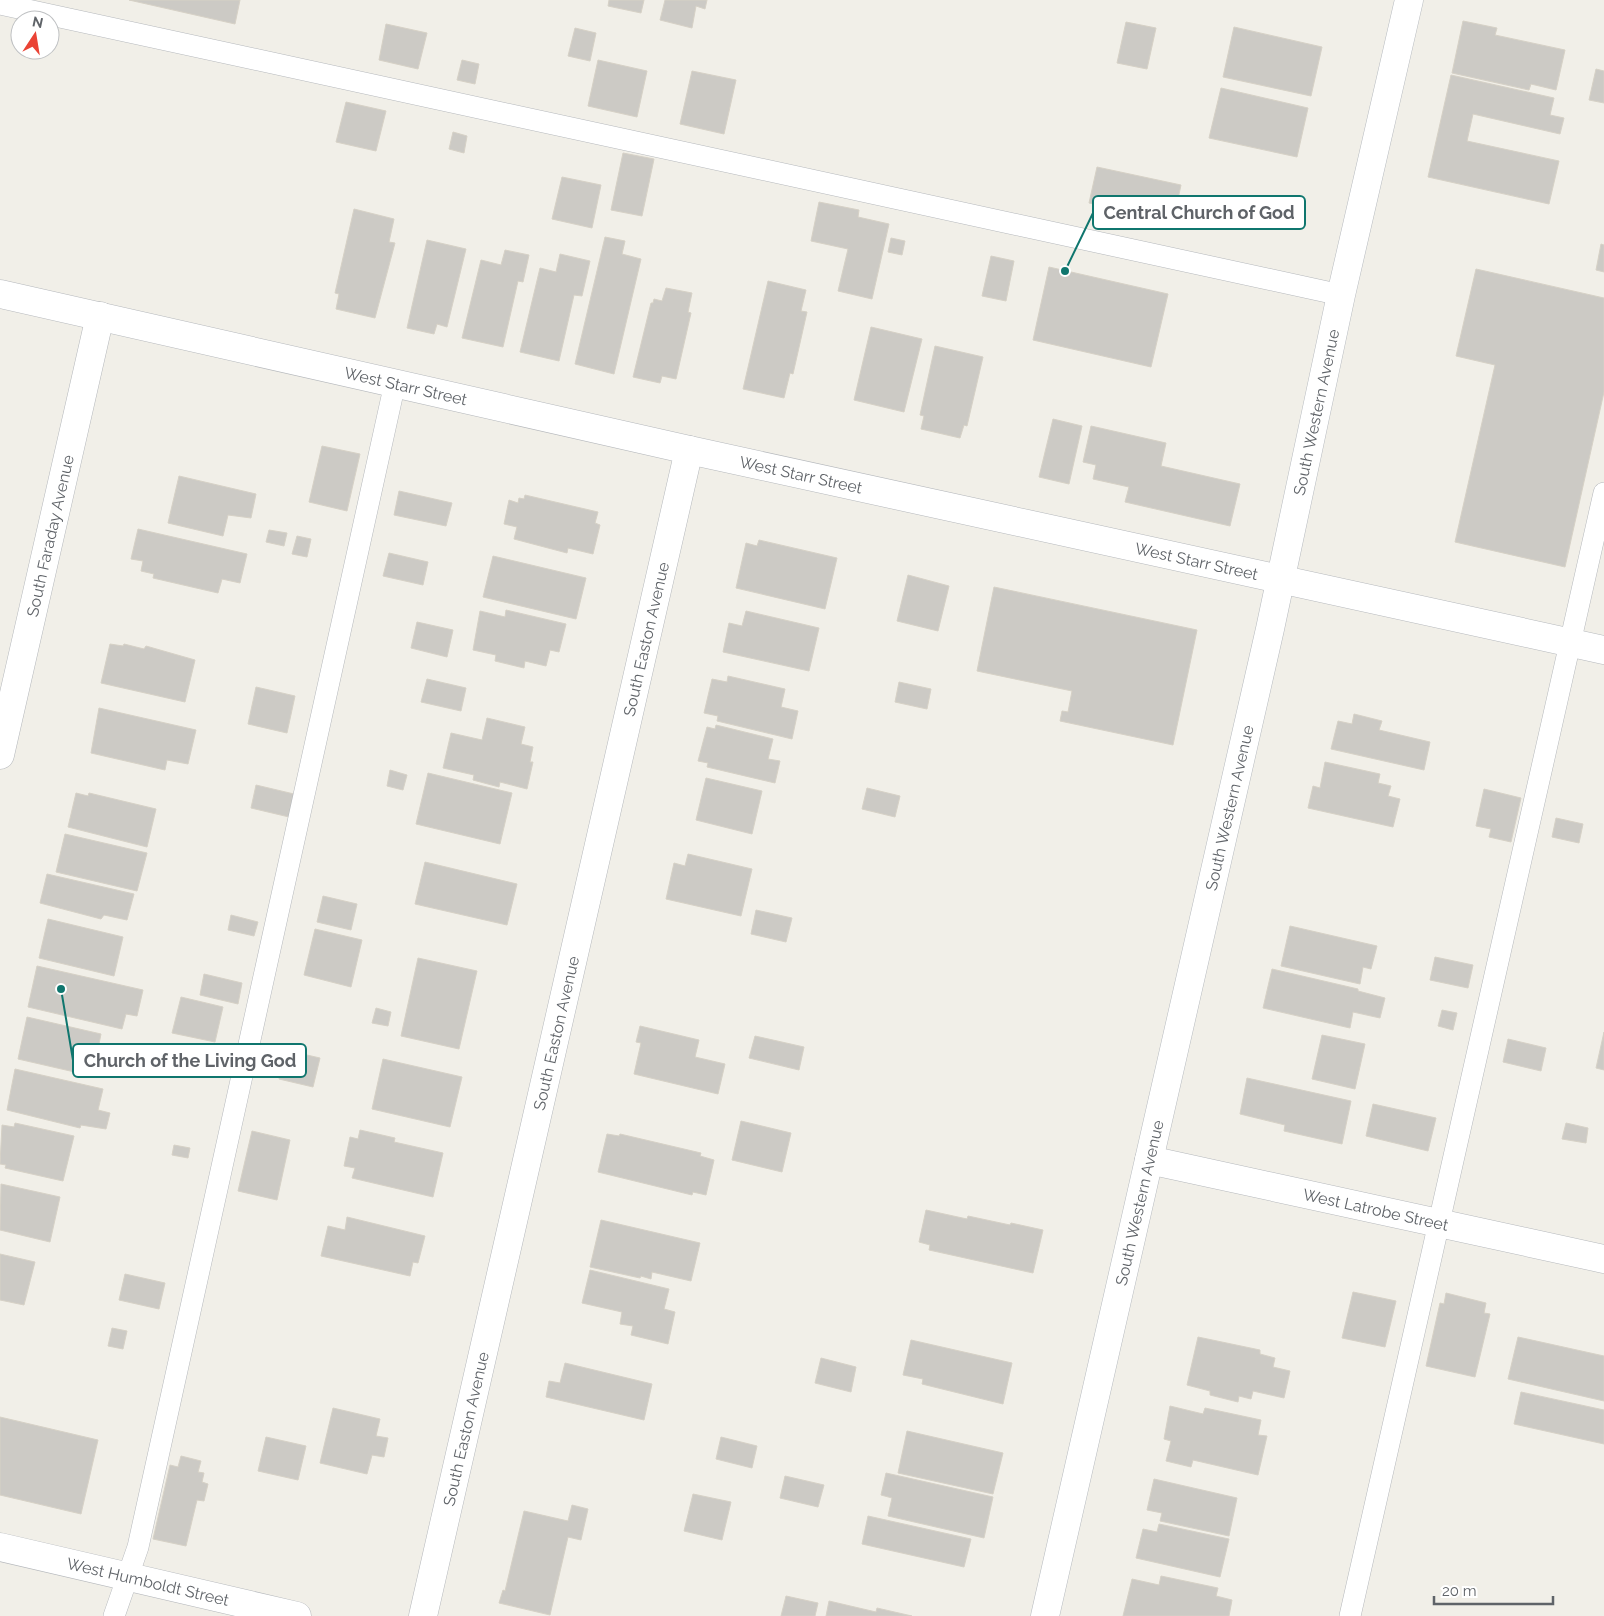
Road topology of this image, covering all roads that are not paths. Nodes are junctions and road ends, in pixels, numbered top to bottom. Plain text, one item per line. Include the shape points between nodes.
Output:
1 (1410, 0) edge
2 (0, 4) edge
3 (0, 294) edge
4 (1341, 295) junction
5 (100, 316) junction
6 (394, 383) junction
7 (689, 450) junction
8 (1604, 493) edge
9 (1281, 580) junction
10 (1570, 642) junction
11 (1604, 650) edge
12 (0, 755) edge
13 (1149, 1160) junction
14 (1439, 1223) junction
15 (1604, 1259) edge
16 (0, 1547) edge
17 (128, 1577) junction
18 (114, 1616) edge
19 (297, 1616) edge
20 (423, 1616) edge
21 (1045, 1616) edge
22 (1350, 1616) edge

1 - 4 street, South Western Avenue
2 - 4 lane
3 - 5 street, West Starr Street
4 - 9 street, South Western Avenue
5 - 6 street, West Starr Street
5 - 12 street, South Faraday Avenue
6 - 7 street, West Starr Street
6 - 17 lane via 138,1547
7 - 9 street, West Starr Street
7 - 20 street, South Easton Avenue
8 - 10 lane
9 - 10 street, West Starr Street
9 - 13 street, South Western Avenue
10 - 11 street, West Starr Street
10 - 14 lane
13 - 14 street, West Latrobe Street
13 - 21 street, South Western Avenue
14 - 15 street, West Latrobe Street
14 - 22 lane
16 - 17 street, West Humboldt Street
17 - 18 lane
17 - 19 street, West Humboldt Street

